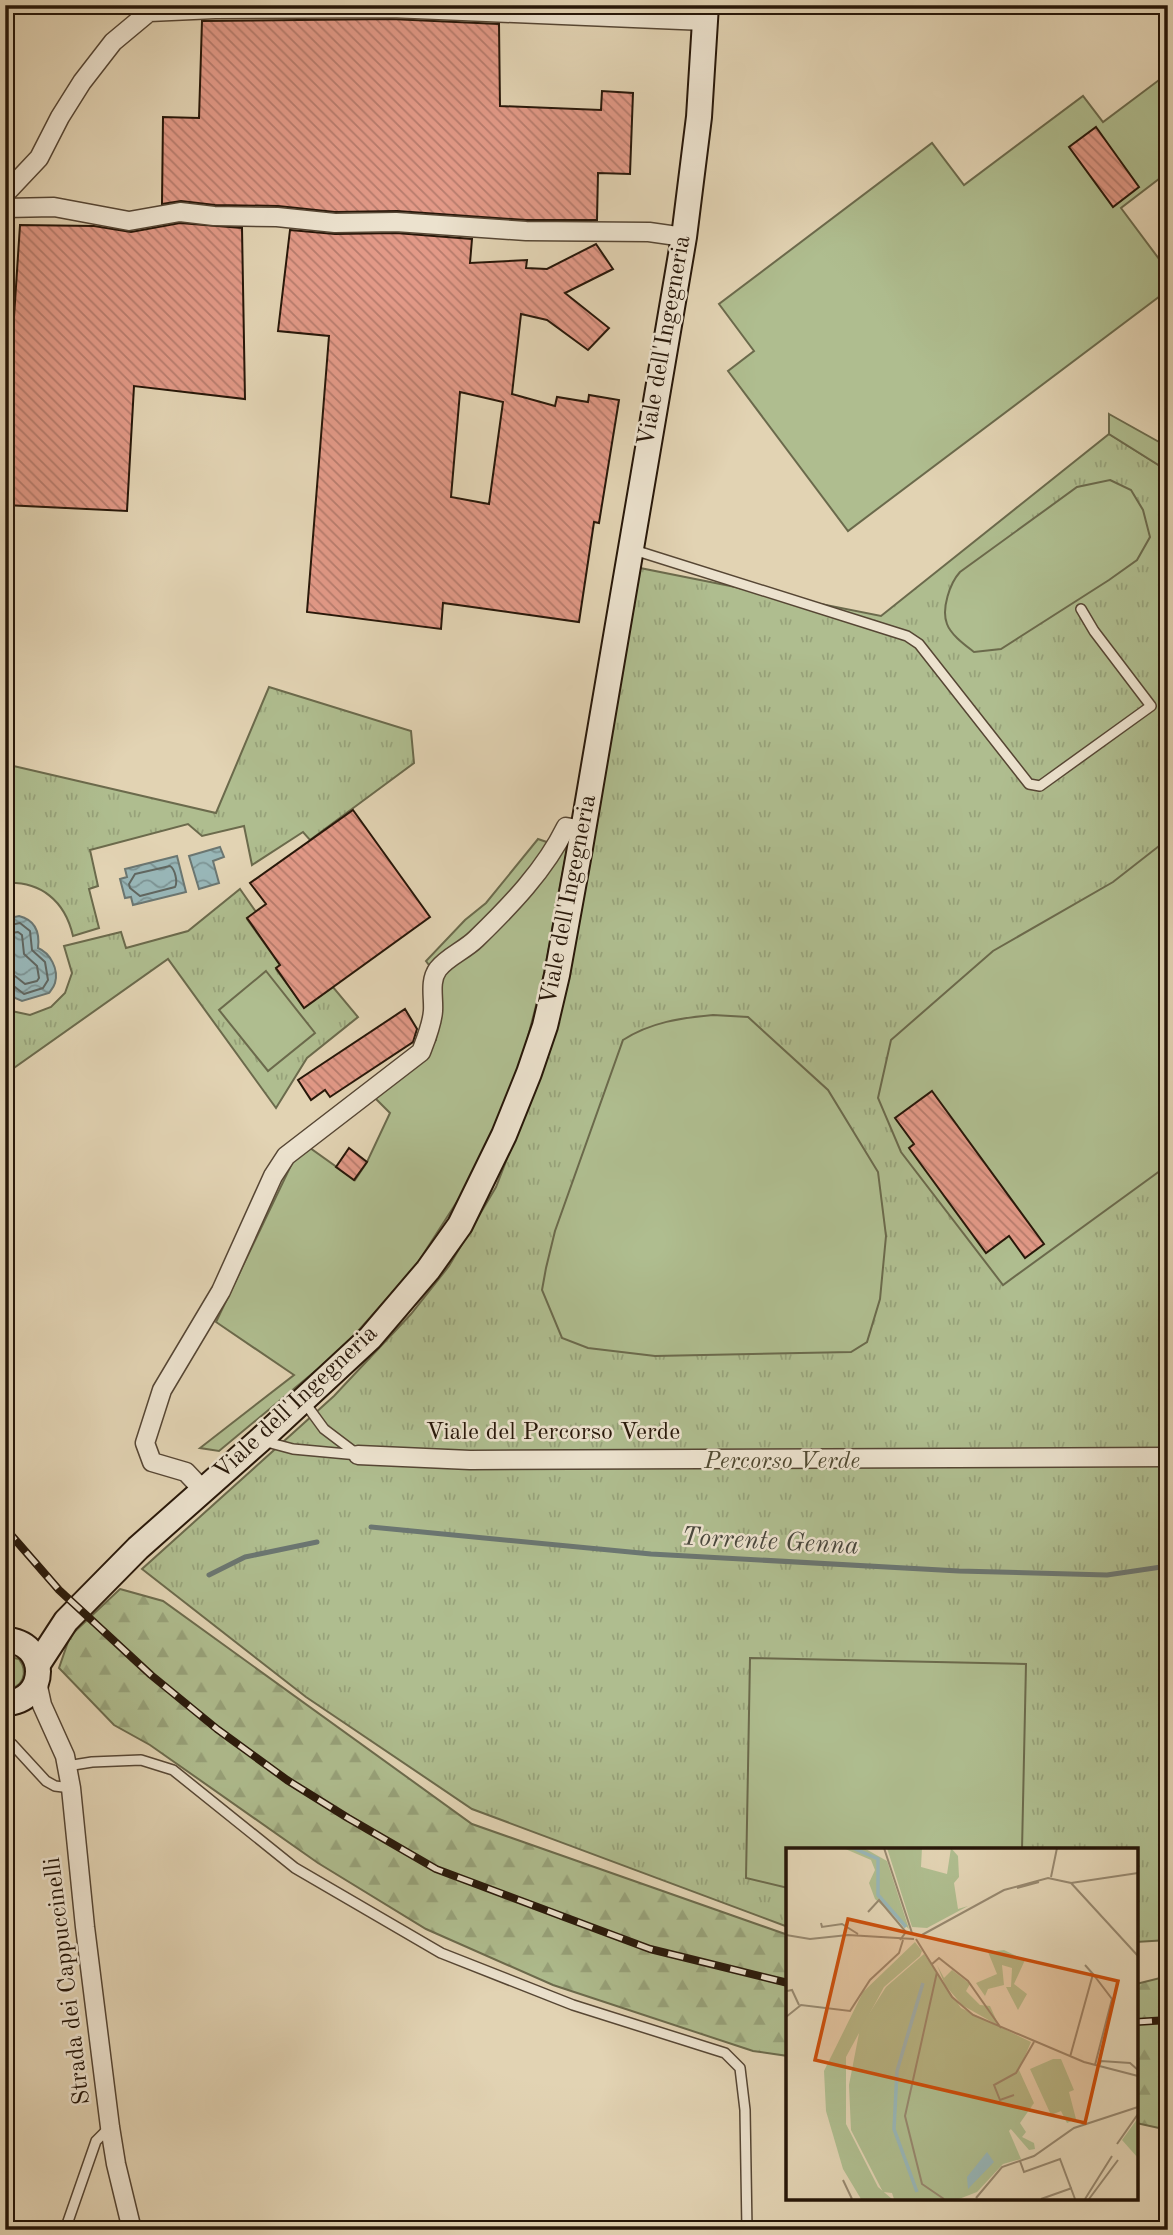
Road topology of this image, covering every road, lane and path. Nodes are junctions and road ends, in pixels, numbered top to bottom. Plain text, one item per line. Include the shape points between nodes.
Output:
1 (705, 13) edge
2 (5, 194) edge
3 (5, 208) edge
4 (684, 237) junction
5 (630, 549) junction
6 (1081, 609) dead end
7 (583, 830) junction
8 (303, 1400) junction
9 (260, 1440) junction
10 (358, 1455) junction
11 (1168, 1457) edge
12 (203, 1490) junction
13 (66, 1621) junction
14 (11, 1641) edge
15 (37, 1673) junction
16 (12, 1702) edge
17 (51, 1728) junction
18 (5, 1748) edge
19 (67, 1766) junction
20 (71, 1788) junction
21 (110, 2127) junction
22 (65, 2230) edge
23 (132, 2230) edge
24 (747, 2230) edge

1 - 2 street via 391,8 149,12 113,42 82,82 39,158
1 - 4 street, Viale dell'Ingegneria via 699,117
3 - 4 street via 54,207 130,221 180,212
4 - 5 street, Viale dell'Ingegneria
5 - 6 lane via 907,636 919,644 1028,784 1040,786 1151,706
5 - 7 street, Viale dell'Ingegneria
7 - 8 street, Viale dell'Ingegneria via 545,1026 485,1178 460,1225 428,1270 370,1338
7 - 12 street via 566,827 550,856 514,900 475,941 438,969 433,1012 421,1052 286,1156 272,1176 221,1291 162,1390 145,1443 152,1462 186,1472
8 - 9 street, Viale dell'Ingegneria
8 - 10 lane via 324,1429
9 - 10 lane, Viale del Percorso Verde via 293,1449
9 - 12 street, Viale dell'Ingegneria
10 - 11 street, Viale del Percorso Verde via 470,1460
12 - 13 street, Viale dell'Ingegneria
13 - 14 street, Viale dell'Ingegneria via 40,1635
13 - 15 street, Viale dell'Ingegneria
14 - 15 street via 30,1650
15 - 16 street, Viale dell'Ingegneria via 26,1696
15 - 17 street, Strada dei Cappuccinelli
16 - 17 street, Strada dei Cappuccinelli
17 - 19 street, Strada dei Cappuccinelli
18 - 20 lane via 12,1744 46,1781
19 - 20 street, Strada dei Cappuccinelli
19 - 24 lane via 141,1760 173,1770 295,1868 441,1953 573,2005 725,2053 740,2068 746,2110
20 - 21 street, Strada dei Cappuccinelli
21 - 22 lane via 96,2141
21 - 23 street, Strada dei Cappuccinelli

